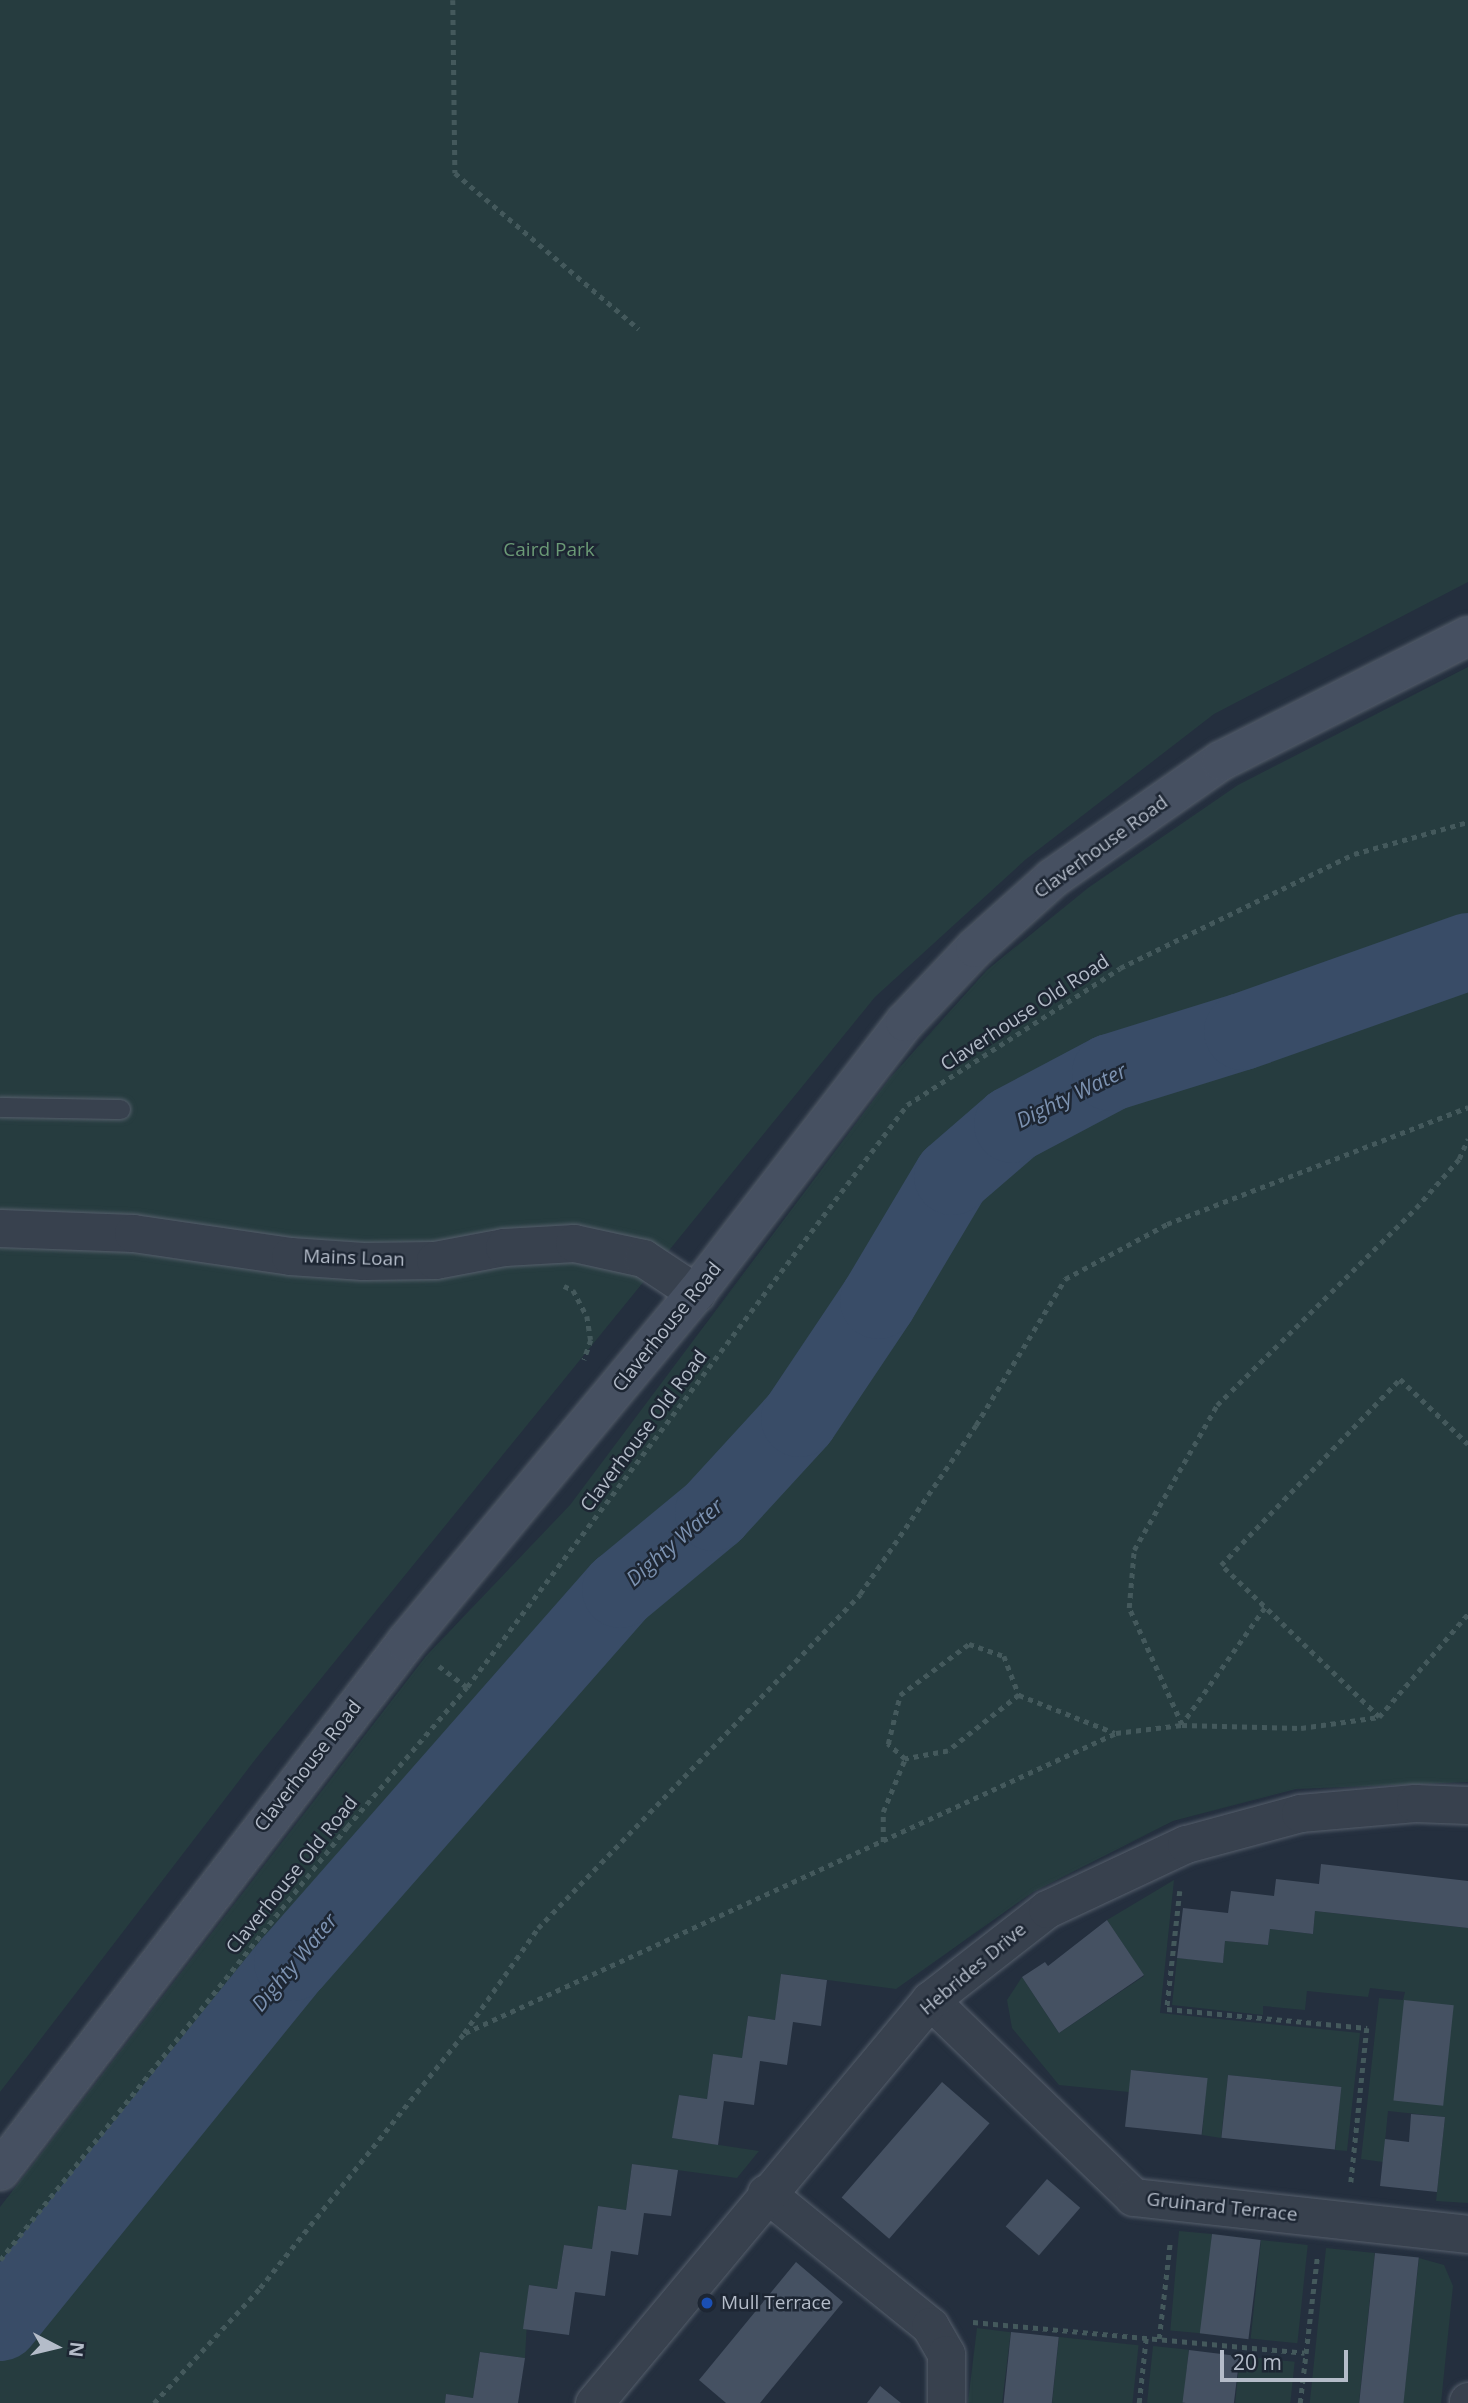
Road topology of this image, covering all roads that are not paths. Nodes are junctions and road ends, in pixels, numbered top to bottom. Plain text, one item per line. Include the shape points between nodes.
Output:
1 (1468, 636) edge
2 (0, 1107) edge
3 (120, 1109) dead end
4 (0, 1228) edge
5 (696, 1293) junction
6 (1468, 1805) edge
7 (930, 2000) junction
8 (0, 2171) edge
9 (766, 2193) junction
10 (1468, 2234) edge
11 (594, 2403) edge
12 (946, 2403) edge

1 - 5 street, Claverhouse Road via 1221,761 1053,878 975,948 905,1022
2 - 3 lane
4 - 5 street, Mains Loan via 133,1233 290,1256 363,1261 435,1260 504,1247 574,1242 643,1258
5 - 8 street, Claverhouse Road via 406,1642
6 - 7 street, Hebrides Drive via 1415,1803 1300,1813 1186,1844 1048,1909
7 - 9 street, Hebrides Drive
7 - 10 street, Gruinard Terrace via 1133,2197
9 - 11 street, Hebrides Drive
9 - 12 street via 930,2326 946,2354

